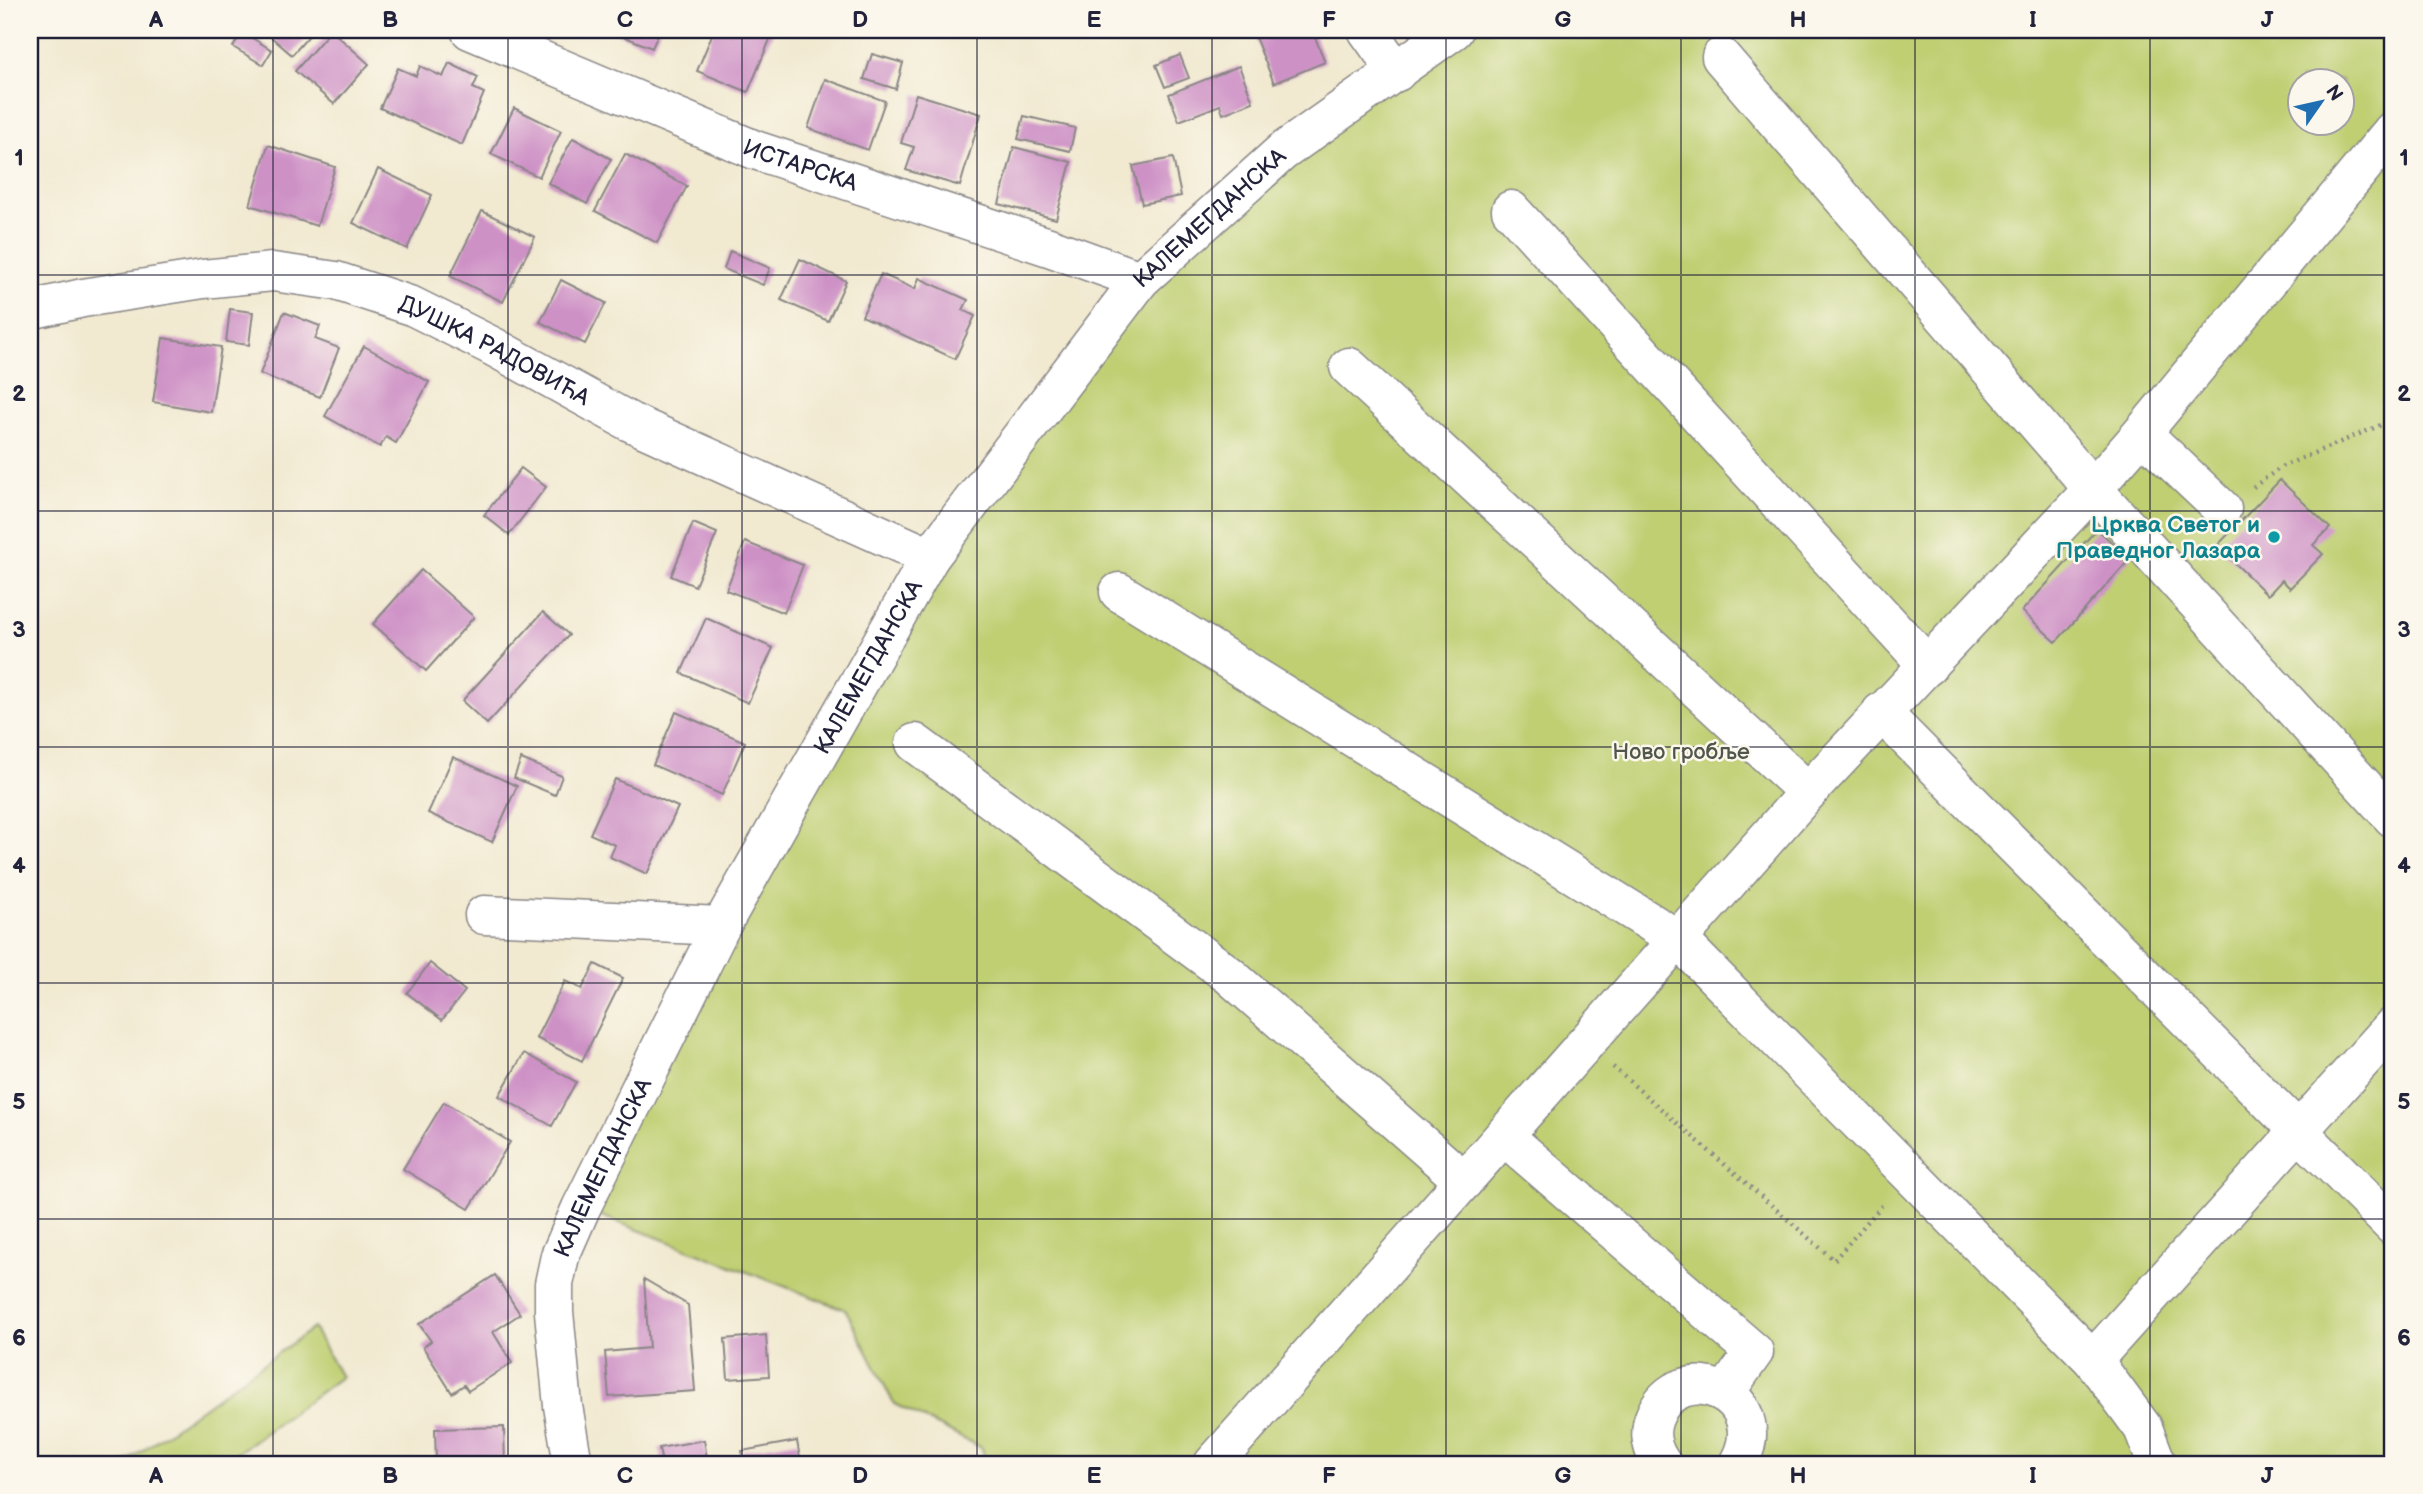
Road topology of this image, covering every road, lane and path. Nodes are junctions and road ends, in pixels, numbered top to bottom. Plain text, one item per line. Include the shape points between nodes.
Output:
1 (470, 30) edge
2 (1367, 30) edge
3 (1454, 30) edge
4 (1721, 57) dead end
5 (1397, 72) junction
6 (2393, 130) edge
7 (1511, 209) dead end
8 (1140, 279) junction
9 (30, 310) edge
10 (1349, 367) dead end
11 (2393, 419) edge
12 (2142, 433) junction
13 (2093, 489) junction
14 (2222, 509) joint
15 (930, 557) junction
16 (1119, 592) dead end
17 (1928, 666) junction
18 (1881, 712) junction
19 (915, 743) dead end
20 (1808, 792) junction
21 (2393, 818) edge
22 (484, 915) dead end
23 (721, 926) junction
24 (1679, 940) junction
25 (2393, 1026) edge
26 (1586, 1044) junction
27 (2298, 1131) junction
28 (1504, 1136) junction
29 (1909, 1174) junction
30 (1464, 1181) junction
31 (2393, 1226) edge
32 (2093, 1360) junction
33 (1725, 1392) junction
34 (573, 1464) edge
35 (1213, 1464) edge
36 (1661, 1464) edge
37 (1738, 1464) edge
38 (2157, 1464) edge

1 - 8 street, ИСТАРСКА via 755,150
2 - 5 street
3 - 5 street, КАЛЕМЕГДАНСКА
4 - 13 street
5 - 8 street, КАЛЕМЕГДАНСКА via 1282,152
6 - 12 street
7 - 17 street
8 - 15 street, КАЛЕМЕГДАНСКА
9 - 15 street, ДУШКА РАДОВИЋА via 203,279 273,272 336,281 412,306 630,422
10 - 20 street
11 - 14 path via 2283,466
12 - 13 street
12 - 14 street
13 - 17 street
13 - 21 street
15 - 23 street, КАЛЕМЕГДАНСКА
16 - 24 street
17 - 18 street
18 - 20 street
18 - 27 street
19 - 30 street via 1229,975
20 - 24 street
22 - 23 street
23 - 34 street, КАЛЕМЕГДАНСКА via 560,1256 554,1312
24 - 26 street
24 - 29 street
25 - 27 street
26 - 28 street
26 - 29 path via 1834,1260
27 - 31 street
27 - 32 street
28 - 30 street
28 - 33 street via 1754,1352
29 - 32 street
30 - 35 street
32 - 38 street via 2143,1427
33 - 36 street via 1694,1385 1666,1398 1651,1424 1651,1439
33 - 37 street via 1746,1418 1746,1443

